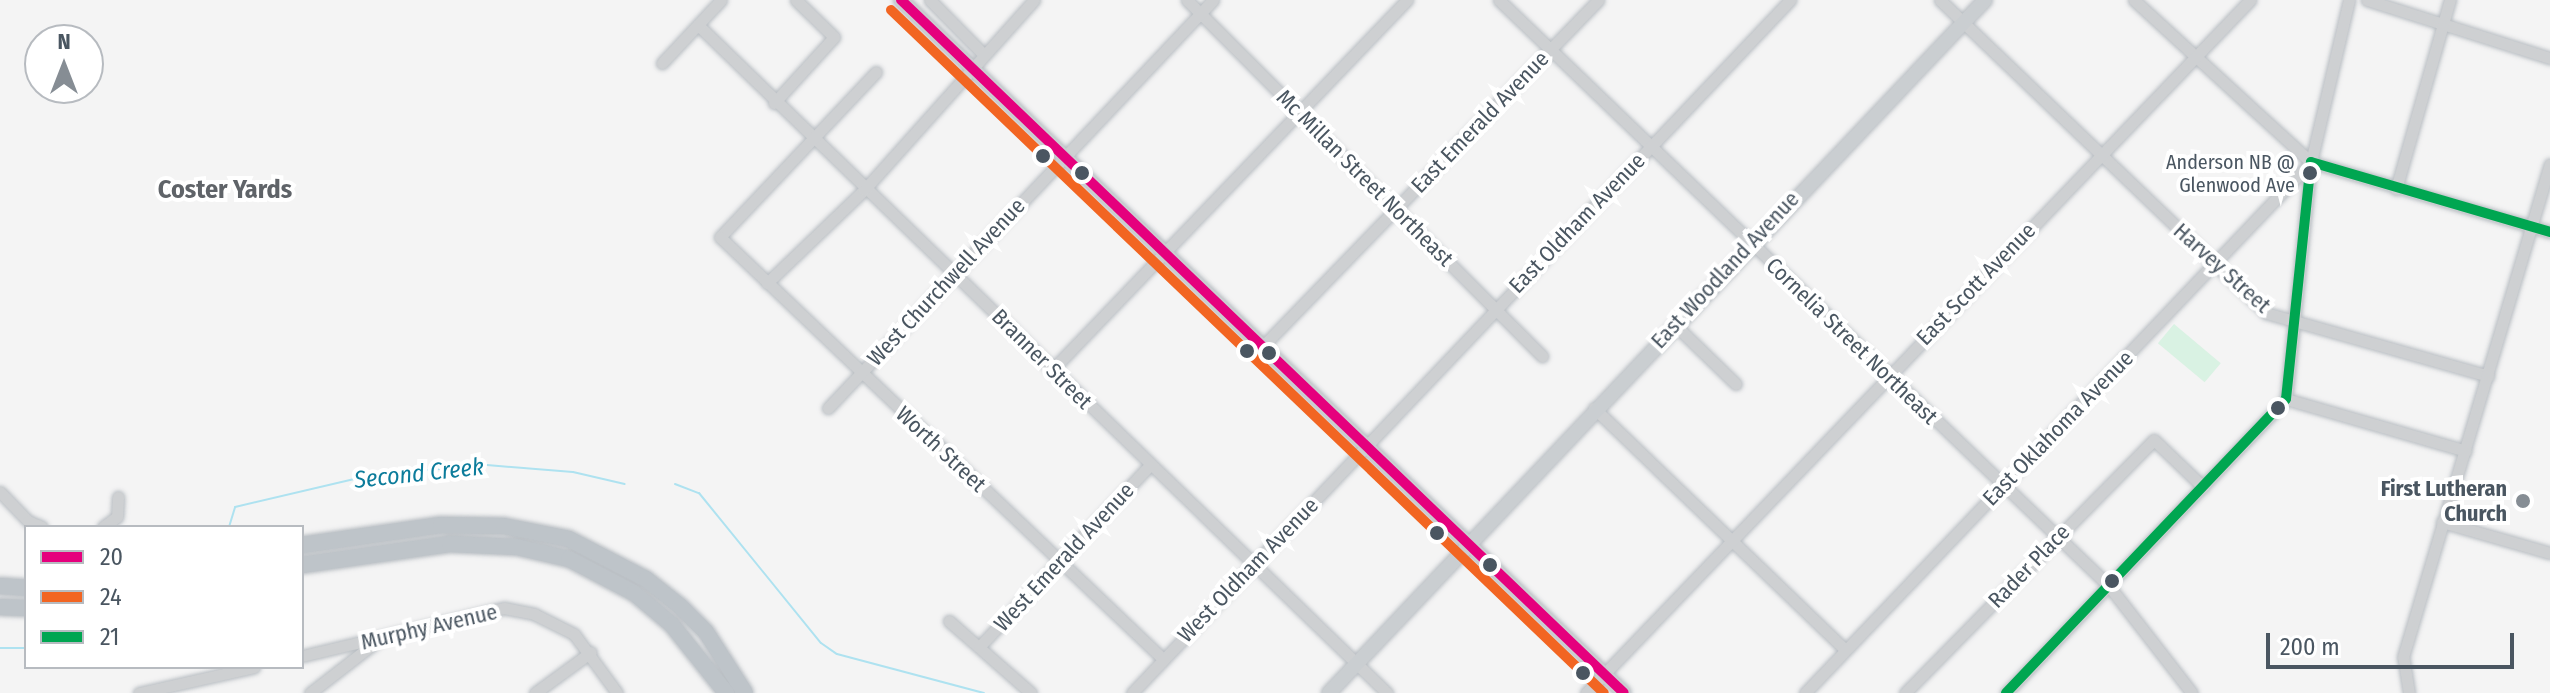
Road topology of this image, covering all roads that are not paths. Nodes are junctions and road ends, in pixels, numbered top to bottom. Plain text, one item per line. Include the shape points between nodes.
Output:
1 (721, 0) edge
2 (796, 0) edge
3 (901, 0) edge
4 (930, 0) edge
5 (1034, 0) edge
6 (1187, 0) edge
7 (1213, 0) edge
8 (1407, 0) edge
9 (1499, 0) edge
10 (1598, 0) edge
11 (1790, 0) edge
12 (1940, 0) edge
13 (1985, 0) edge
14 (2134, 0) edge
15 (2250, 0) edge
16 (2349, 0) edge
17 (2367, 0) edge
18 (2450, 0) edge
19 (1201, 14) junction
20 (1964, 23) junction
21 (2443, 24) junction
22 (698, 25) junction
23 (1550, 49) junction
24 (982, 53) junction
25 (2194, 58) junction
26 (2550, 58) edge
27 (662, 63) dead end
28 (970, 66) junction
29 (876, 72) dead end
30 (774, 103) junction
31 (1299, 112) junction
32 (811, 136) junction
33 (1651, 146) junction
34 (2101, 155) junction
35 (1064, 156) junction
36 (2311, 162) junction
37 (2550, 164) edge
38 (2396, 189) junction
39 (864, 190) junction
40 (1395, 209) junction
41 (2532, 227) junction
42 (2550, 232) edge
43 (1751, 242) junction
44 (1165, 251) junction
45 (2215, 264) junction
46 (955, 273) junction
47 (767, 283) junction
48 (1496, 306) junction
49 (2294, 321) junction
50 (1674, 324) junction
51 (1262, 347) junction
52 (1542, 356) dead end
53 (1052, 370) junction
54 (860, 374) junction
55 (1889, 375) junction
56 (2488, 376) junction
57 (1736, 384) dead end
58 (2286, 399) junction
59 (828, 408) dead end
60 (1594, 408) junction
61 (1365, 447) junction
62 (2466, 451) junction
63 (1149, 466) junction
64 (2001, 486) junction
65 (2203, 487) junction
66 (0, 492) edge
67 (2442, 522) junction
68 (37, 525) edge
69 (2058, 537) junction
70 (1728, 543) junction
71 (1470, 544) junction
72 (304, 545) edge
73 (2550, 553) edge
74 (1062, 559) junction
75 (304, 565) edge
76 (1253, 565) junction
77 (0, 586) edge
78 (2109, 586) junction
79 (24, 588) edge
80 (0, 607) edge
81 (24, 608) edge
82 (949, 621) dead end
83 (381, 638) junction
84 (979, 647) junction
85 (1844, 649) junction
86 (591, 652) junction
87 (304, 656) edge
88 (1163, 659) junction
89 (1359, 666) junction
90 (245, 669) edge
91 (1604, 674) junction
92 (325, 689) edge
93 (1808, 692) edge
94 (139, 693) edge
95 (310, 693) edge
96 (535, 693) edge
97 (617, 693) edge
98 (726, 693) edge
99 (748, 693) edge
100 (1031, 693) edge
101 (1132, 693) edge
102 (1329, 693) edge
103 (1387, 693) edge
104 (1586, 693) edge
105 (1624, 693) edge
106 (1905, 693) edge
107 (2006, 693) edge
108 (2192, 693) edge
109 (2409, 693) edge

1 - 22 street
2 - 30 street via 834,37
3 - 28 main road
4 - 24 street
5 - 24 street
6 - 19 street, Mc Millan Street Northeast
7 - 19 street, West Churchwell Avenue
8 - 31 street
9 - 23 street, Cornelia Street Northeast
10 - 23 street, East Emerald Avenue
11 - 33 street, East Oldham Avenue
12 - 20 street, Harvey Street
13 - 20 main road, East Woodland Avenue
14 - 25 street
15 - 25 street, East Scott Avenue
16 - 36 street
17 - 21 street
18 - 21 street
19 - 31 street, Mc Millan Street Northeast
19 - 35 street, West Churchwell Avenue
20 - 34 street, Harvey Street
20 - 43 main road, East Woodland Avenue
21 - 26 street
21 - 38 street
22 - 27 street
22 - 30 street, Branner Street
23 - 33 street, Cornelia Street Northeast
23 - 40 street, East Emerald Avenue
24 - 28 street
25 - 34 street, East Scott Avenue
25 - 36 street
28 - 35 main road
28 - 39 street
29 - 32 street
30 - 32 street, Branner Street
31 - 40 street, Mc Millan Street Northeast
31 - 44 street
32 - 39 street, Branner Street
32 - 47 street, Worth Street via 720,237
33 - 43 street, Cornelia Street Northeast
33 - 48 street, East Oldham Avenue
34 - 45 street, Harvey Street
34 - 55 street, East Scott Avenue
35 - 44 main road
35 - 46 street, West Churchwell Avenue
36 - 38 street
36 - 45 street, East Oklahoma Avenue
36 - 49 street
37 - 41 street
38 - 41 street
39 - 46 street, Branner Street
39 - 47 street
40 - 48 street, Mc Millan Street Northeast
40 - 51 street, East Emerald Avenue
41 - 42 street
41 - 56 street
43 - 50 main road, East Woodland Avenue
43 - 55 street, Cornelia Street Northeast
44 - 51 main road
44 - 53 street
45 - 49 street, Harvey Street via 2266,313
45 - 64 street, East Oklahoma Avenue
46 - 53 street, Branner Street
46 - 54 street, West Churchwell Avenue
47 - 54 street, Worth Street
48 - 52 street, Mc Millan Street Northeast
48 - 61 street, East Oldham Avenue
49 - 56 street, Harvey Street
49 - 58 street
50 - 57 street
50 - 60 main road, East Woodland Avenue
51 - 61 main road
53 - 63 street, Branner Street
54 - 59 street, West Churchwell Avenue
54 - 74 street, Worth Street
55 - 64 street, Cornelia Street Northeast
55 - 70 street, East Scott Avenue
56 - 62 street
58 - 62 street
58 - 65 street
60 - 70 street
60 - 71 main road, East Woodland Avenue
61 - 71 main road
61 - 76 street, West Oldham Avenue
62 - 67 street
63 - 74 street, West Emerald Avenue
63 - 76 street, Branner Street
64 - 69 street, Cornelia Street Northeast
64 - 85 street, East Oklahoma Avenue
65 - 69 street, Rader Place via 2154,440
65 - 78 street
66 - 68 street
67 - 73 street
67 - 109 street via 2403,657
69 - 78 street, Cornelia Street Northeast
69 - 106 street, Rader Place
70 - 85 street
70 - 91 street, East Scott Avenue
71 - 89 main road, East Woodland Avenue
71 - 91 main road
72 - 99 highway via 457,524 504,526 569,539 646,579 680,606
74 - 84 street, West Emerald Avenue
74 - 88 street, Worth Street
75 - 98 highway via 450,544 517,547 569,559 634,593 672,625
76 - 88 street, West Oldham Avenue
76 - 89 street, Branner Street
77 - 79 highway
78 - 107 street
78 - 108 street, Cornelia Street Northeast
80 - 81 highway
82 - 84 street
83 - 86 street, Murphy Avenue via 504,608 555,622
83 - 87 street, Murphy Avenue
83 - 92 street
84 - 100 street
85 - 93 street, East Oklahoma Avenue
86 - 96 street
86 - 97 street, Murphy Avenue
88 - 101 street, West Oldham Avenue
89 - 102 main road, East Woodland Avenue
89 - 103 street, Branner Street
90 - 94 street
91 - 104 street, East Scott Avenue
91 - 105 main road
92 - 95 street

